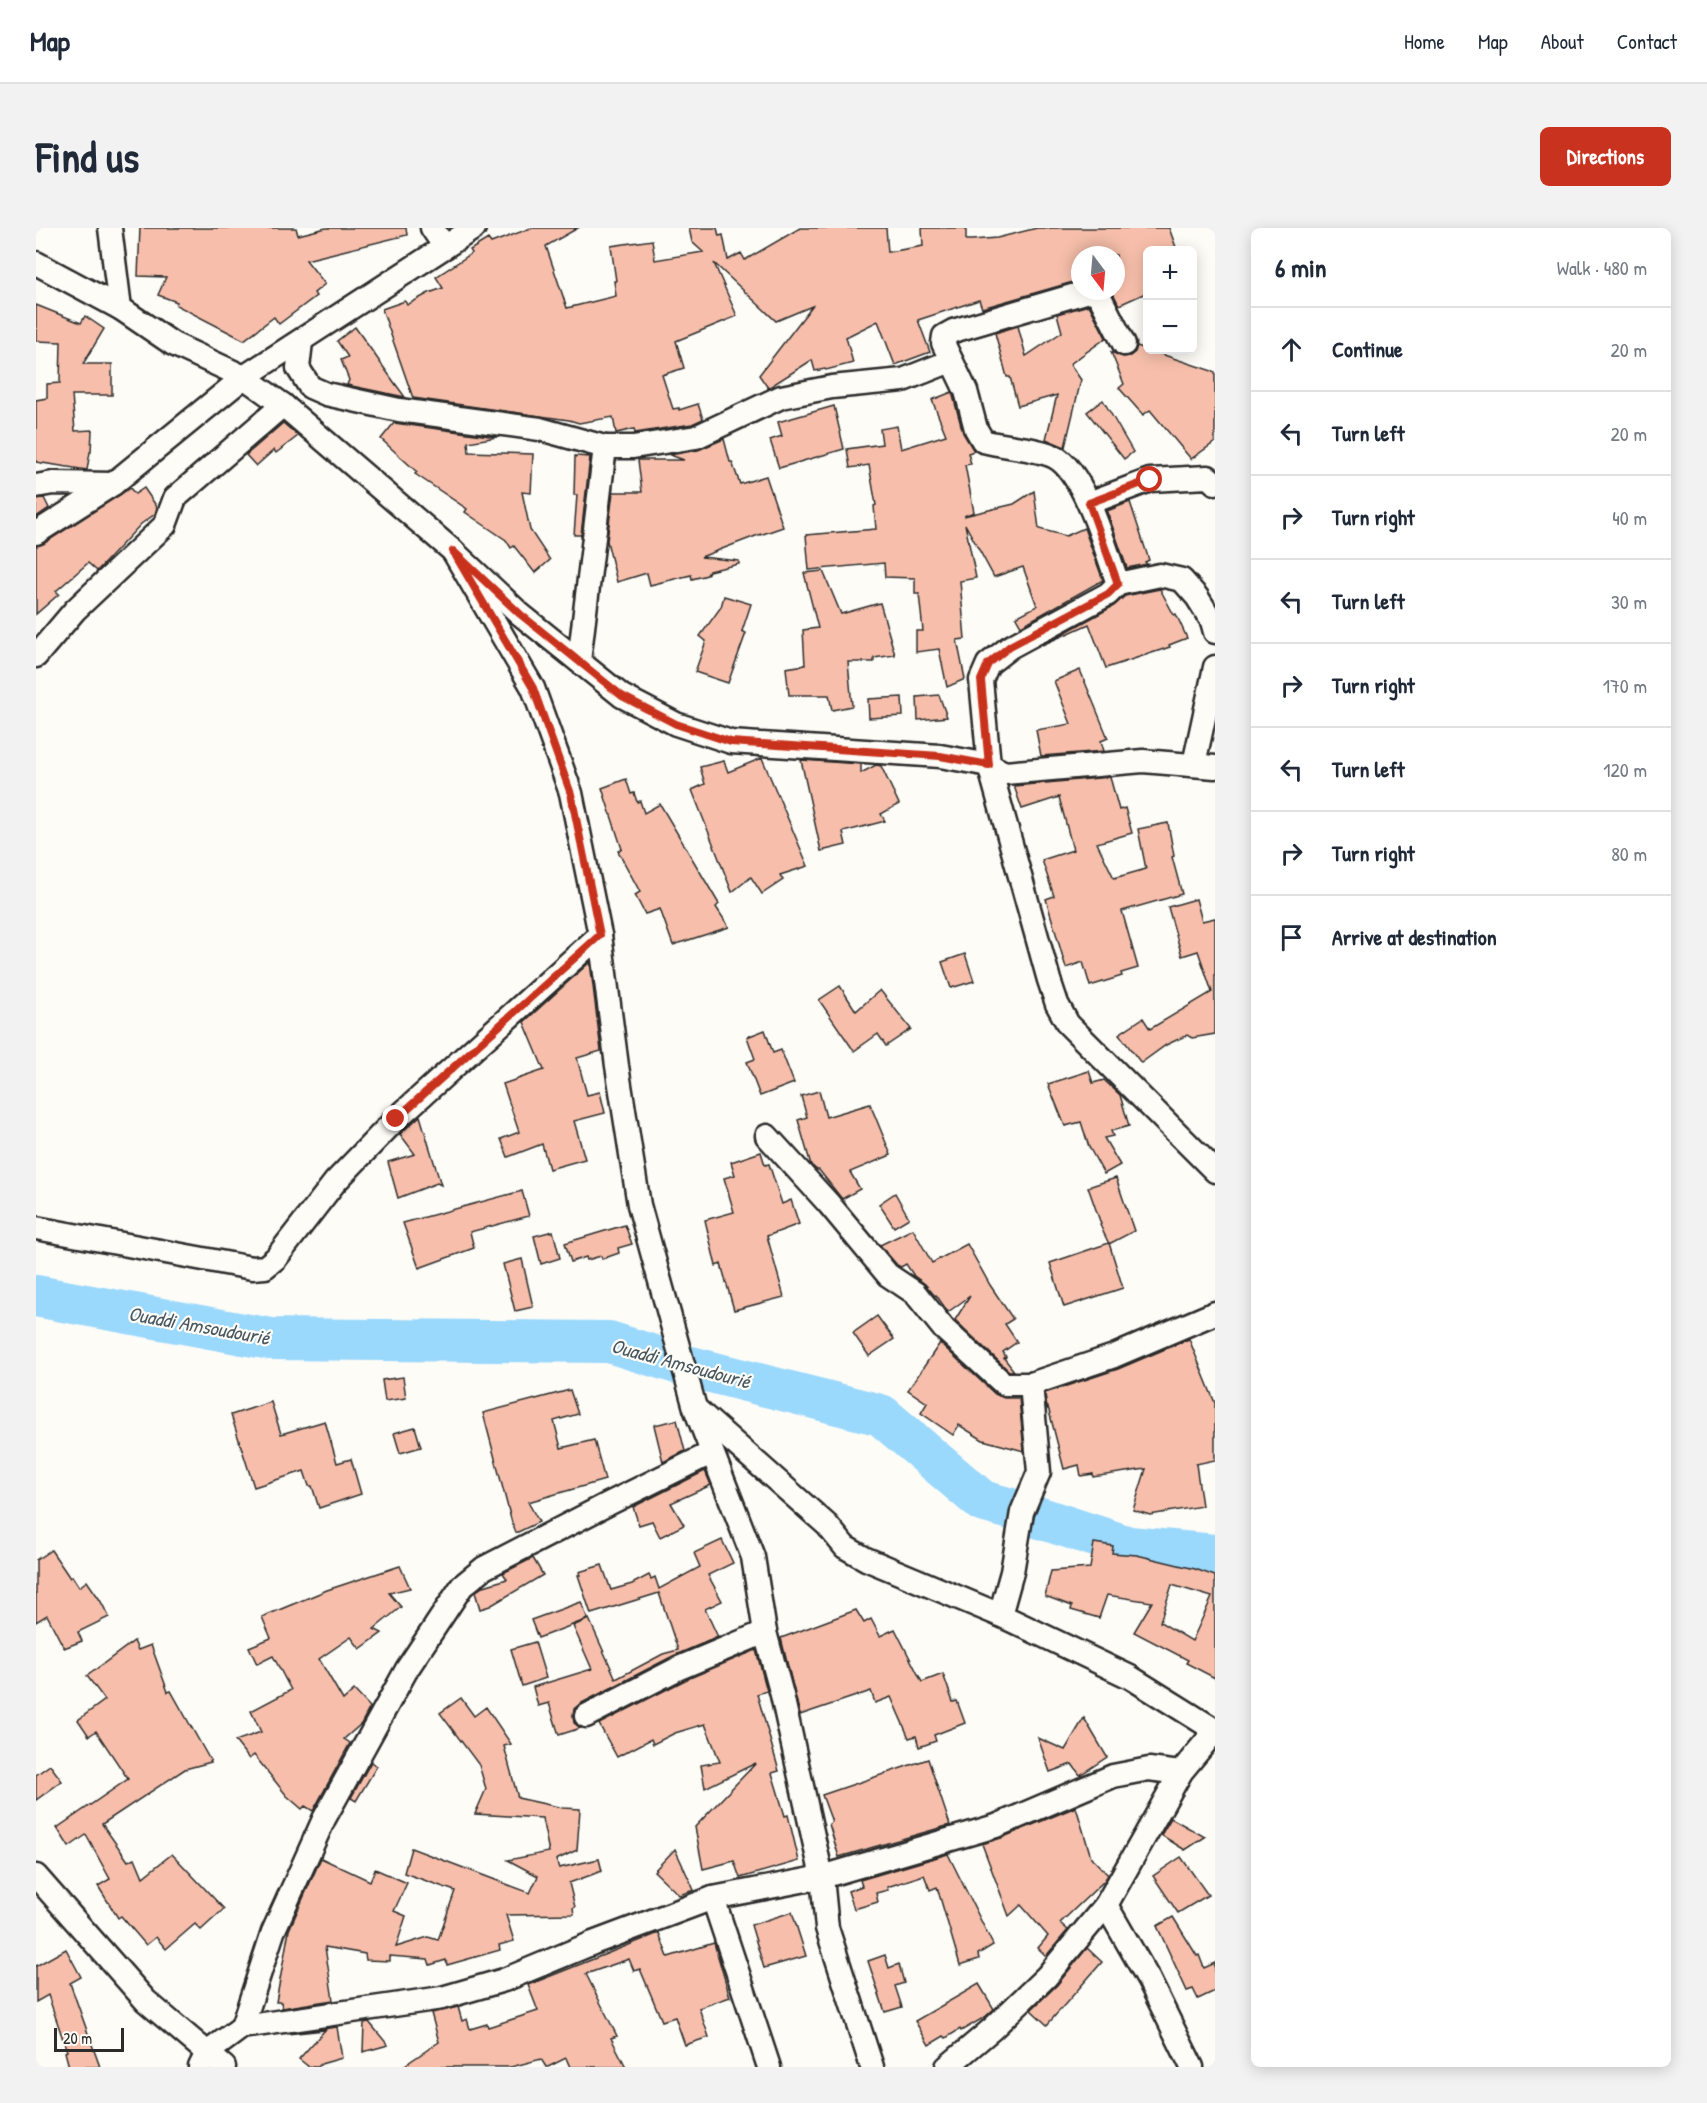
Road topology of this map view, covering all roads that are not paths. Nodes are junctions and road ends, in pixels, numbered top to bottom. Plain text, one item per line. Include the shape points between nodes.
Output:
1 (110, 228) edge
2 (432, 228) edge
3 (474, 228) edge
4 (445, 247) junction
5 (36, 263) edge
6 (1071, 296) edge
7 (1102, 300) edge
8 (120, 308) junction
9 (301, 342) junction
10 (1124, 344) dead end
11 (951, 361) junction
12 (244, 377) junction
13 (283, 405) junction
14 (605, 447) junction
15 (1215, 483) edge
16 (113, 484) junction
17 (36, 486) edge
18 (1089, 503) junction
19 (36, 533) edge
20 (453, 551) junction
21 (1118, 584) junction
22 (1215, 632) edge
23 (36, 657) edge
24 (579, 661) junction
25 (1215, 667) edge
26 (989, 765) junction
27 (1205, 766) edge
28 (600, 935) junction
29 (767, 1136) dead end
30 (1215, 1171) edge
31 (36, 1228) edge
32 (1215, 1313) edge
33 (1031, 1384) junction
34 (695, 1408) junction
35 (711, 1453) junction
36 (1000, 1615) junction
37 (765, 1632) junction
38 (586, 1716) dead end
39 (1215, 1730) edge
40 (1180, 1773) junction
41 (36, 1876) edge
42 (822, 1877) junction
43 (713, 1898) junction
44 (1107, 1905) junction
45 (242, 2027) junction
46 (210, 2062) edge
47 (769, 2067) edge
48 (872, 2067) edge
49 (947, 2067) edge
50 (1192, 2067) edge

1 - 8 street
2 - 4 street
3 - 4 street
4 - 9 street
5 - 8 street
6 - 11 street via 953,331 944,336 943,343
7 - 10 street
8 - 12 street via 174,344
9 - 12 street
9 - 14 street via 298,368 310,387 326,394 399,410 540,429
11 - 14 street via 903,380 781,397 696,437 633,447
11 - 18 street via 983,441 1055,457 1066,465
12 - 13 street
12 - 16 street
13 - 20 street
13 - 23 street via 175,498 165,525 75,610
14 - 24 street
15 - 18 street via 1208,477 1150,480
16 - 17 street via 73,482
16 - 19 street
18 - 21 street
20 - 24 street via 520,614
20 - 28 street via 533,688 571,794
21 - 22 street via 1160,575 1182,580 1197,597
21 - 26 street via 1108,594 1010,646 988,664 981,680
24 - 26 street via 631,701 676,724 731,742 940,756
25 - 27 street
26 - 27 street via 1005,773 1143,761
26 - 30 street via 1048,980 1068,1024
28 - 31 street via 396,1119 335,1182 276,1258 265,1266 252,1268
28 - 34 street via 639,1205
29 - 33 street via 888,1275 915,1293 944,1329 1004,1384
32 - 33 street via 1114,1356
33 - 36 street via 1039,1472 1022,1512
34 - 35 street
34 - 36 street via 827,1525 845,1547
35 - 37 street via 753,1557
35 - 45 street via 484,1568 462,1586 407,1669 324,1819 273,1932
36 - 39 street via 1130,1677
37 - 38 street via 679,1668
37 - 42 street via 783,1695
39 - 40 street
40 - 42 street via 1149,1769 1113,1776 996,1826
40 - 44 street
41 - 46 street via 146,2001
42 - 43 street
42 - 48 street via 827,1928
43 - 45 street via 504,1980 442,1998
43 - 47 street
44 - 49 street via 1047,1976
44 - 50 street
45 - 46 street

